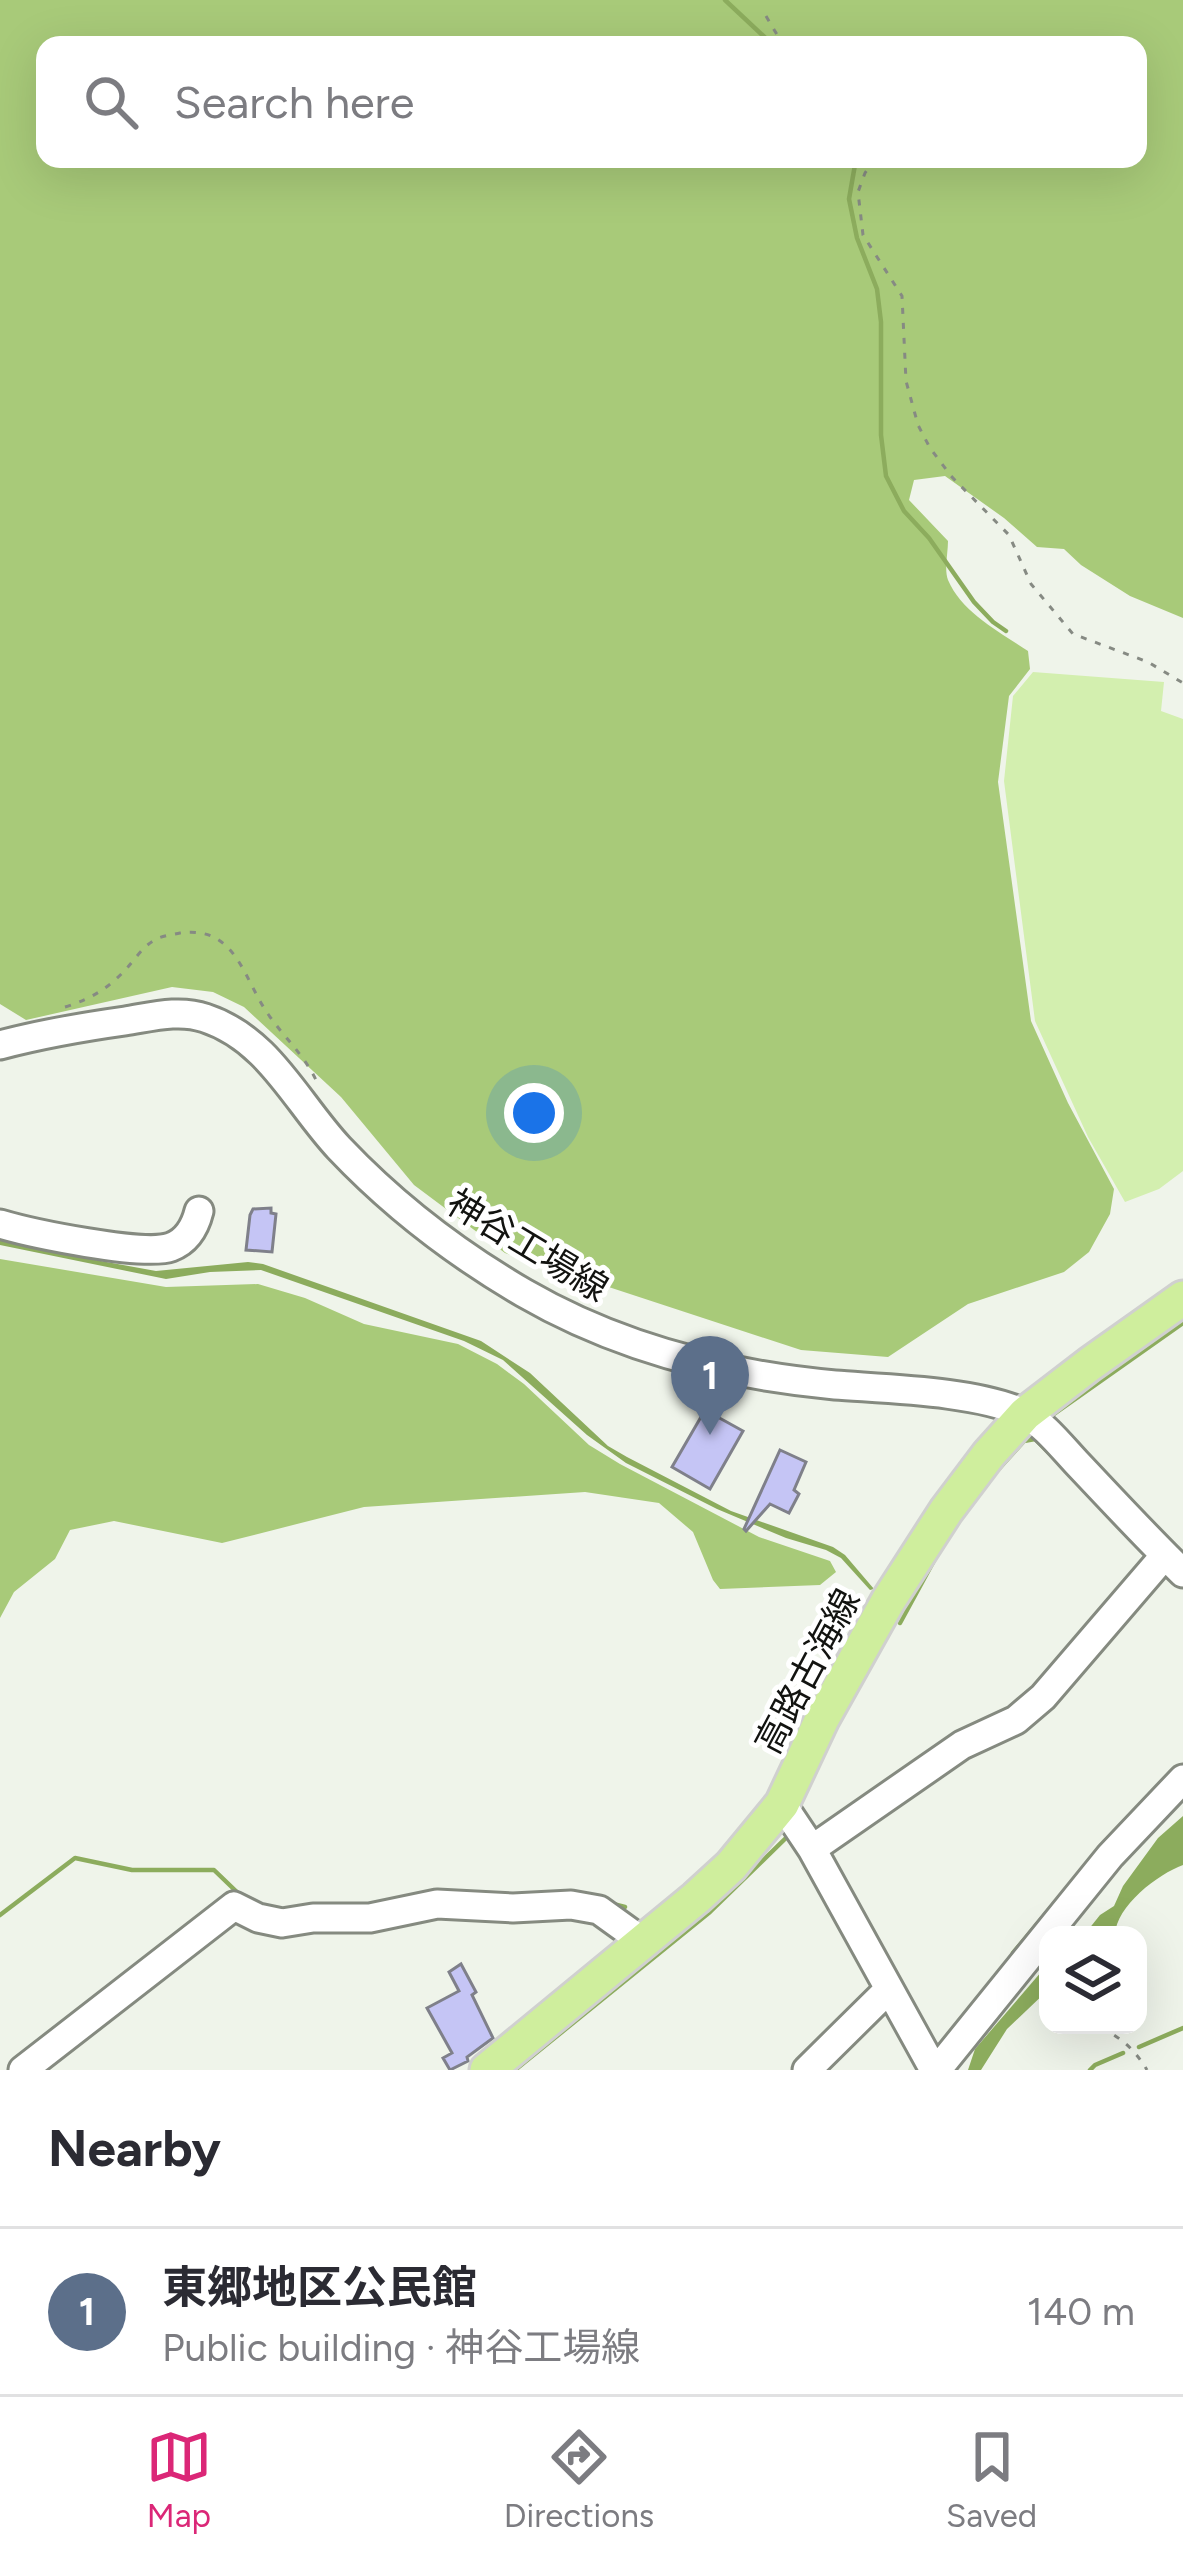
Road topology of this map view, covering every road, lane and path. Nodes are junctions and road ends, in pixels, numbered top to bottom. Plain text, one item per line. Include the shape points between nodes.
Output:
1 (766, 16) dead end
2 (778, 36) edge
3 (869, 168) edge
4 (1183, 683) edge
5 (0, 1045) edge
6 (200, 1211) dead end
7 (0, 1224) edge
8 (1183, 1298) edge
9 (1025, 1414) junction
10 (1174, 1564) edge
11 (1183, 1779) edge
12 (782, 1804) junction
13 (812, 1849) junction
14 (642, 1941) junction
15 (889, 1989) junction
16 (1114, 2034) edge
17 (23, 2070) edge
18 (487, 2070) edge
19 (806, 2070) edge
20 (936, 2070) edge
21 (1147, 2070) edge

1 - 2 path
3 - 4 path via 858,192 863,236 902,296 907,381 930,448 1009,535 1031,584 1073,634
5 - 9 street, 神谷工場線 via 186,1012 209,1019 260,1051 338,1147 441,1240 581,1324 734,1370 982,1401
6 - 7 street via 187,1237 141,1250
8 - 9 main road, 高路古海線
9 - 10 street
9 - 12 main road, 高路古海線 via 946,1511 888,1601
10 - 13 street via 1016,1720 962,1745
11 - 20 street
12 - 13 street
12 - 14 main road, 高路古海線 via 731,1866
13 - 15 street
14 - 17 street via 598,1910 571,1905 437,1904 282,1923 234,1906
14 - 18 main road, 高路古海線
15 - 19 street
15 - 20 street
16 - 21 path

